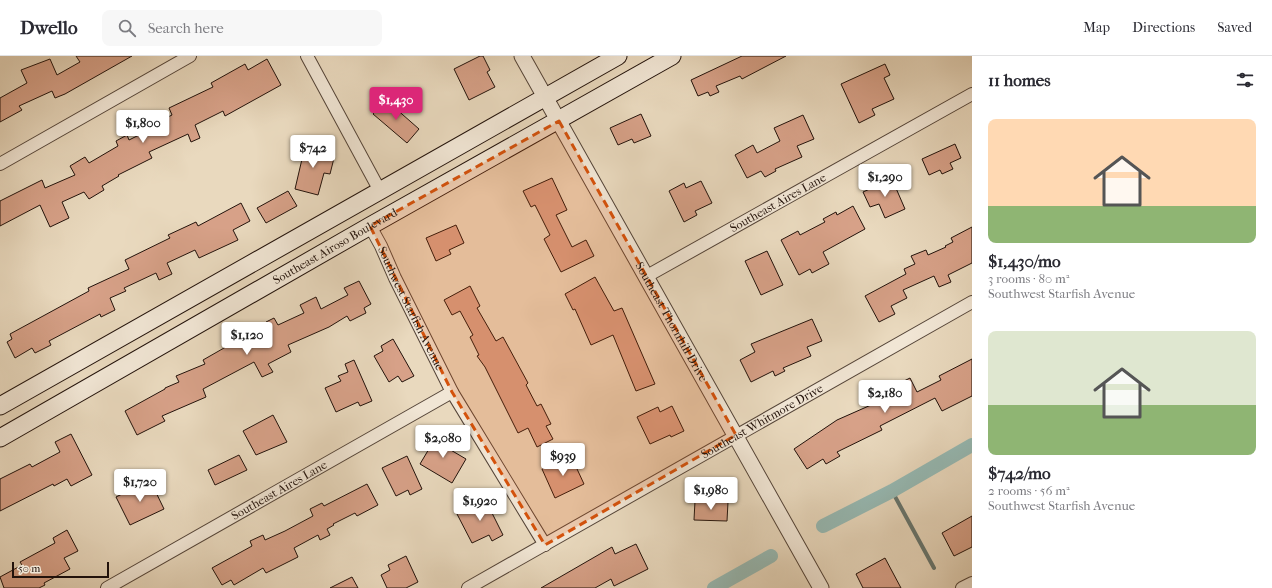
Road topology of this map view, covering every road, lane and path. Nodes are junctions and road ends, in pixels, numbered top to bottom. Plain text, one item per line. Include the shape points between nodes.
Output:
1 (190, 56) edge
2 (307, 56) edge
3 (522, 56) edge
4 (618, 56) edge
5 (672, 56) edge
6 (972, 94) edge
7 (545, 98) junction
8 (559, 121) junction
9 (0, 164) edge
10 (380, 191) junction
11 (370, 226) junction
12 (647, 276) junction
13 (972, 302) edge
14 (452, 392) junction
15 (0, 406) edge
16 (736, 435) junction
17 (0, 438) edge
18 (545, 545) junction
19 (972, 583) edge
20 (107, 588) edge
21 (468, 588) edge
22 (821, 588) edge
23 (962, 588) edge

1 - 9 street
2 - 10 street
3 - 7 street, Southeast Thornhill Drive
4 - 7 main road, Southeast Airoso Boulevard
5 - 8 main road, Southeast Airoso Boulevard
6 - 12 street, Southeast Aires Lane
7 - 8 street, Southeast Thornhill Drive
7 - 10 main road, Southeast Airoso Boulevard
8 - 11 main road, Southeast Airoso Boulevard
8 - 12 street, Southeast Thornhill Drive
10 - 15 main road, Southeast Airoso Boulevard
11 - 14 street, Southwest Starfish Avenue
11 - 17 main road, Southeast Airoso Boulevard
12 - 16 street, Southeast Thornhill Drive
13 - 16 street, Southeast Whitmore Drive
14 - 18 street, Southwest Starfish Avenue
14 - 20 street, Southeast Aires Lane
16 - 18 street, Southeast Whitmore Drive
16 - 22 street, Southeast Thornhill Drive
18 - 21 street, Southeast Whitmore Drive
19 - 23 street

